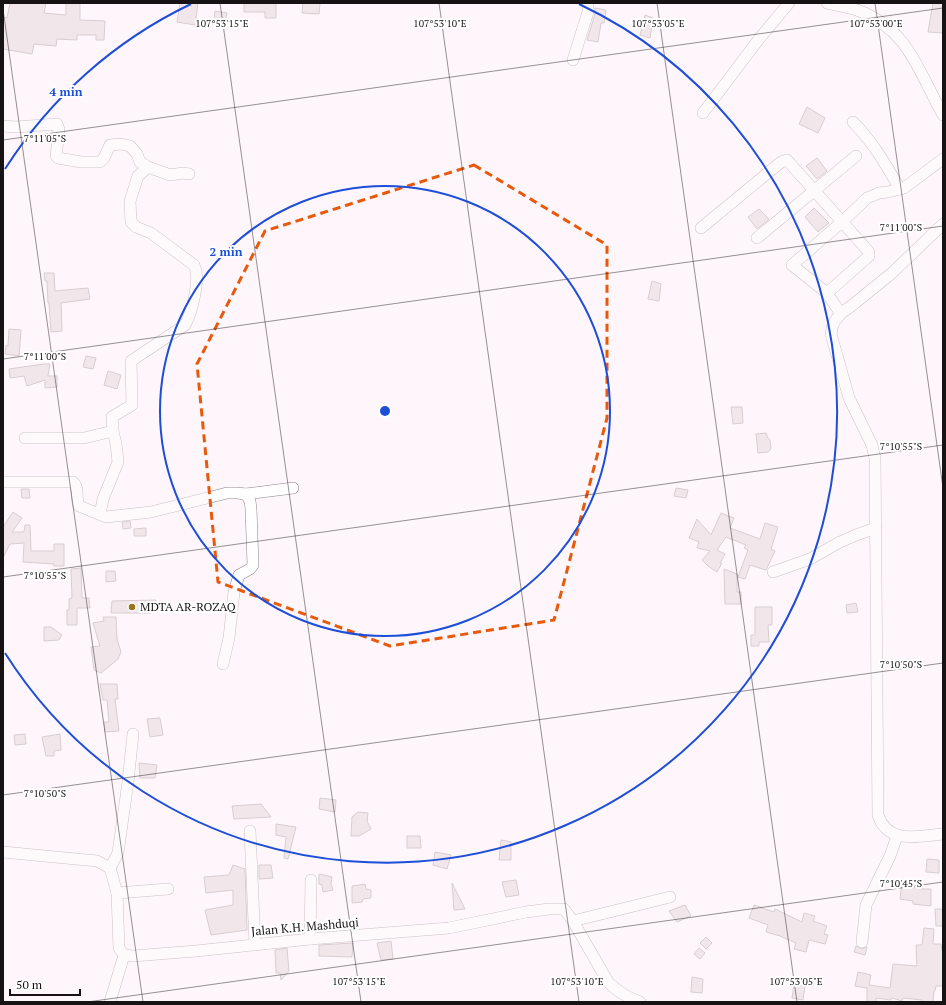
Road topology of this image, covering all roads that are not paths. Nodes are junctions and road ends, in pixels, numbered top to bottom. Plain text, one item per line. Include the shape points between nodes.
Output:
1 (588, 3) edge
2 (790, 3) edge
3 (827, 3) edge
4 (858, 7) edge
5 (573, 60) dead end
6 (703, 113) dead end
7 (943, 115) edge
8 (853, 122) dead end
9 (3, 126) edge
10 (856, 156) dead end
11 (943, 159) edge
12 (148, 167) junction
13 (189, 174) dead end
14 (814, 191) junction
15 (895, 191) junction
16 (842, 222) junction
17 (939, 227) edge
18 (701, 228) dead end
19 (757, 238) dead end
20 (827, 293) junction
21 (840, 314) junction
22 (113, 431) junction
23 (26, 438) dead end
24 (3, 482) edge
25 (293, 488) dead end
26 (246, 494) junction
27 (100, 514) junction
28 (876, 528) junction
29 (773, 572) dead end
30 (223, 664) dead end
31 (132, 734) dead end
32 (250, 831) dead end
33 (943, 834) edge
34 (897, 836) junction
35 (3, 852) edge
36 (110, 868) junction
37 (311, 880) dead end
38 (168, 888) dead end
39 (117, 893) junction
40 (670, 897) dead end
41 (573, 921) junction
42 (310, 939) junction
43 (862, 942) dead end
44 (255, 944) junction
45 (124, 955) junction
46 (110, 1002) edge
47 (640, 1002) edge

1 - 5 street via 588,12
2 - 6 street
3 - 4 street
4 - 7 street via 883,23 907,47
8 - 15 street via 878,152
9 - 12 street via 57,124 58,158 100,162 110,146 121,144 130,146 140,162
10 - 14 street
11 - 15 street
12 - 13 street via 170,175
12 - 22 street via 138,176 130,201 131,222 151,233 194,265 194,297 185,325 132,360 132,405 112,417
14 - 16 street
14 - 18 street via 788,161 784,160
14 - 19 street
15 - 16 street via 867,198
16 - 20 street via 870,255
16 - 20 street via 792,265
17 - 21 street via 892,273
20 - 21 street
21 - 28 street via 833,324 831,334 849,398 872,445 875,458
22 - 23 street via 84,438
22 - 27 street via 118,462 103,499
24 - 27 street via 73,482 79,506
25 - 26 street
26 - 27 street via 226,493 151,512 106,517
26 - 30 street via 251,509 253,565 239,575
28 - 29 street via 838,542 810,559
28 - 34 street via 878,815 884,828
31 - 36 street via 118,853
32 - 44 street
33 - 34 street via 907,838
34 - 43 street via 866,905
35 - 36 street via 97,861
36 - 39 street
37 - 42 street
38 - 39 street
39 - 45 street via 119,948
40 - 41 street
41 - 42 street, Jalan K.H. Mashduqi via 564,909 549,909 449,928
41 - 47 street, Jalan K.H. Mashduqi via 608,982
42 - 44 street, Jalan K.H. Mashduqi
44 - 45 street, Jalan K.H. Mashduqi via 196,951
45 - 46 street

